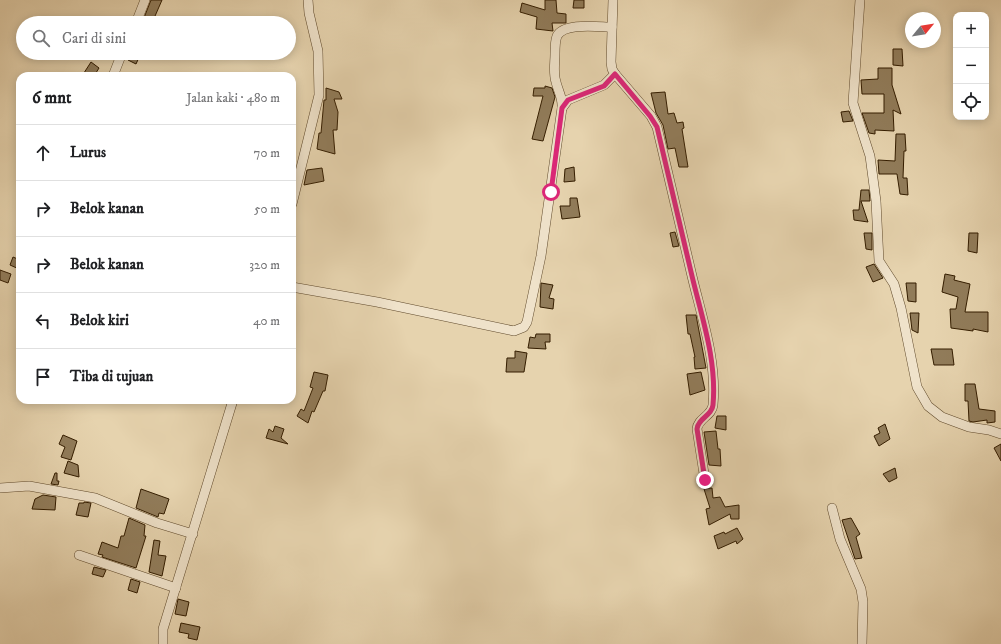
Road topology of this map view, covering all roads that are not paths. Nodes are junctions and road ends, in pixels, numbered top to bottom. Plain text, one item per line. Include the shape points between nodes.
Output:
1 (145, 0) edge
2 (308, 0) edge
3 (613, 0) edge
4 (860, 0) edge
5 (139, 16) edge
6 (612, 27) junction
7 (119, 60) edge
8 (115, 72) edge
9 (615, 74) junction
10 (562, 108) junction
11 (296, 188) edge
12 (296, 288) edge
13 (233, 404) edge
14 (1001, 434) edge
15 (705, 480) dead end
16 (0, 488) edge
17 (832, 508) dead end
18 (193, 534) junction
19 (79, 555) dead end
20 (176, 588) junction
21 (163, 644) edge
22 (862, 644) edge

1 - 5 street
2 - 11 street via 318,51 319,95
3 - 6 street
4 - 14 street via 853,103 870,156 876,201 879,261 896,290 917,387 928,406 942,417 968,427
6 - 9 street via 610,62
6 - 10 street via 571,27 558,35 555,81 562,98
7 - 8 street
9 - 10 street via 604,86 568,100
9 - 15 street via 657,127 706,330 713,377 713,406 698,424 697,429
10 - 12 street via 541,256 524,327 514,331
13 - 18 street
16 - 18 street via 29,486 95,498 157,523
17 - 22 street via 840,539 861,589
18 - 20 street
19 - 20 street
20 - 21 street via 163,629

